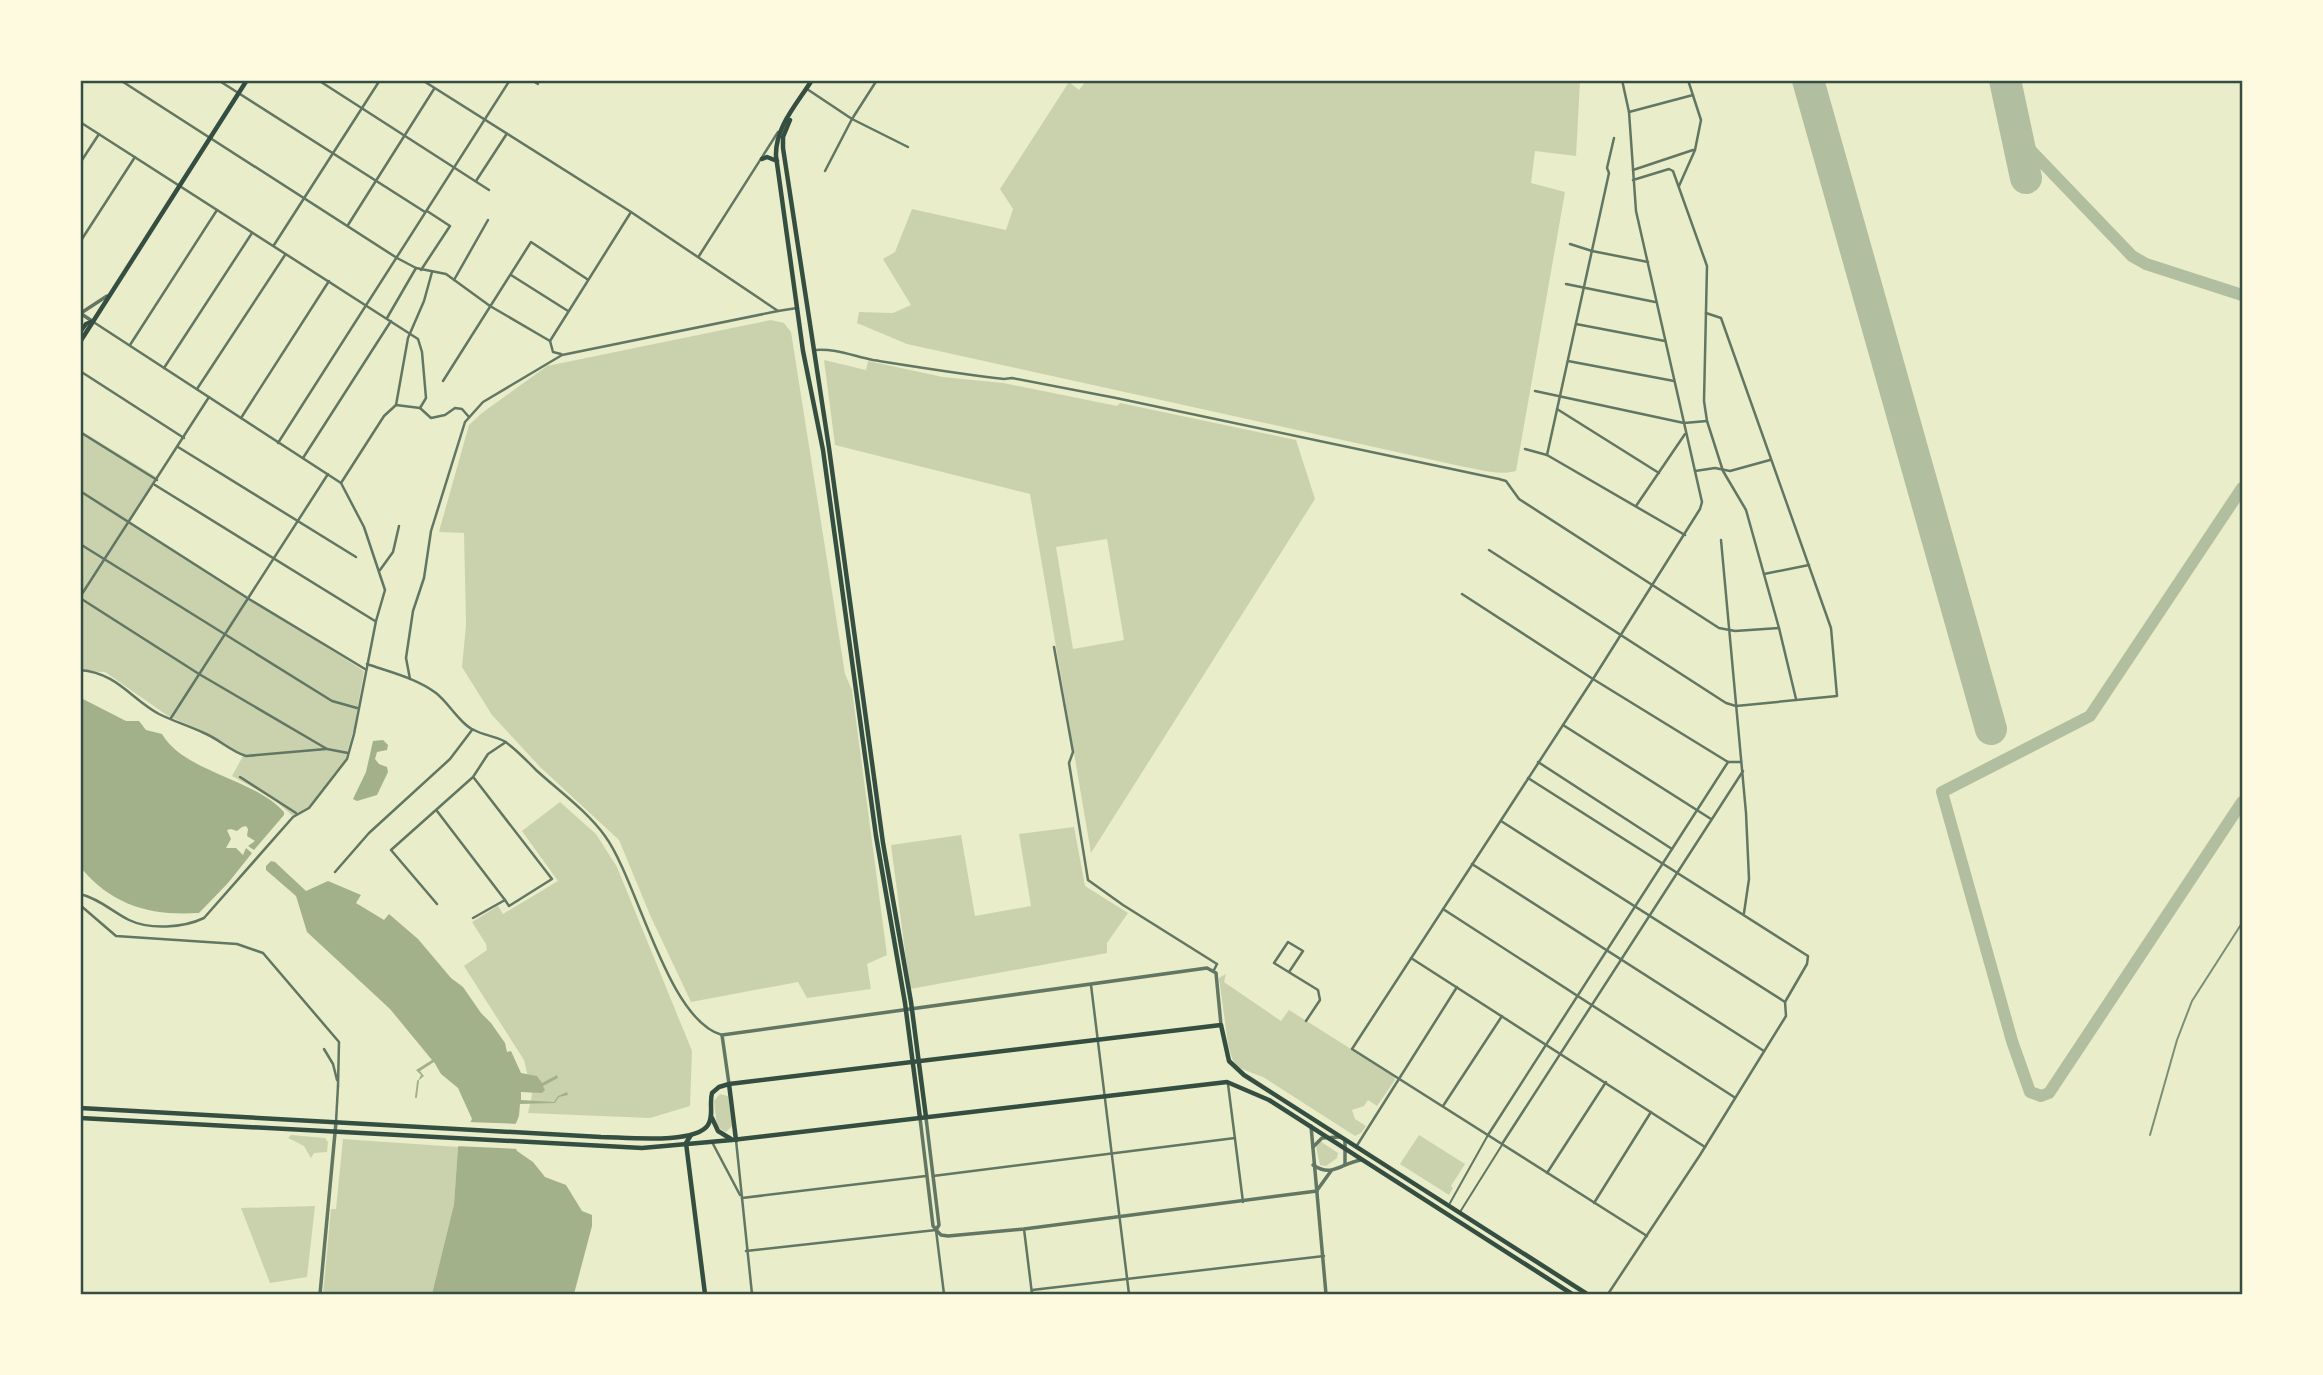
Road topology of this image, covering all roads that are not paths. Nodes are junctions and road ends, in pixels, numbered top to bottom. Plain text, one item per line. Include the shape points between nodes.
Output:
1 (120, 80) edge
2 (218, 80) edge
3 (247, 80) edge
4 (318, 80) edge
5 (380, 80) edge
6 (422, 80) edge
7 (510, 80) edge
8 (531, 80) edge
9 (813, 80) edge
10 (877, 80) edge
11 (1622, 80) edge
12 (1688, 80) edge
13 (538, 84) dead end
14 (434, 89) junction
15 (807, 89) junction
16 (239, 94) junction
17 (1693, 95) junction
18 (796, 107) junction
19 (362, 108) junction
20 (1629, 112) junction
21 (852, 119) junction
22 (484, 121) junction
23 (80, 122) edge
24 (780, 129) junction
25 (99, 134) junction
26 (506, 135) junction
27 (405, 136) junction
28 (210, 138) junction
29 (1614, 138) dead end
30 (908, 147) dead end
31 (1695, 150) junction
32 (333, 153) junction
33 (135, 157) junction
34 (762, 159) junction
35 (80, 163) edge
36 (777, 163) junction
37 (454, 168) junction
38 (1633, 170) junction
39 (825, 171) dead end
40 (1633, 180) junction
41 (376, 181) junction
42 (476, 181) junction
43 (179, 186) junction
44 (1679, 186) junction
45 (489, 190) dead end
46 (304, 199) junction
47 (217, 209) junction
48 (426, 212) junction
49 (631, 212) junction
50 (488, 220) dead end
51 (347, 226) junction
52 (253, 232) junction
53 (80, 242) edge
54 (1570, 244) dead end
55 (274, 245) junction
56 (1592, 251) junction
57 (286, 253) junction
58 (699, 257) junction
59 (801, 257) junction
60 (397, 258) junction
61 (790, 259) junction
62 (1648, 262) junction
63 (416, 268) junction
64 (421, 270) junction
65 (432, 272) junction
66 (511, 275) junction
67 (587, 279) junction
68 (454, 280) junction
69 (329, 281) junction
70 (1566, 284) dead end
71 (1584, 288) junction
72 (109, 295) junction
73 (1657, 302) junction
74 (366, 305) junction
75 (490, 306) junction
76 (797, 308) junction
77 (778, 310) junction
78 (568, 311) junction
79 (81, 313) edge
80 (1706, 313) junction
81 (387, 318) junction
82 (391, 321) junction
83 (91, 322) junction
84 (1576, 324) junction
85 (80, 332) edge
86 (411, 332) junction
87 (550, 341) junction
88 (1665, 341) junction
89 (80, 342) edge
90 (130, 345) junction
91 (814, 350) junction
92 (803, 352) junction
93 (562, 355) junction
94 (1568, 360) junction
95 (164, 368) junction
96 (80, 371) edge
97 (443, 381) dead end
98 (1674, 381) junction
99 (197, 389) junction
100 (1535, 391) dead end
101 (209, 397) junction
102 (1560, 398) junction
103 (396, 405) junction
104 (420, 408) junction
105 (1558, 409) junction
106 (470, 417) junction
107 (241, 418) junction
108 (1707, 421) junction
109 (1684, 423) junction
110 (80, 432) edge
111 (1686, 433) junction
112 (184, 438) junction
113 (278, 443) junction
114 (178, 447) junction
115 (826, 449) junction
116 (1525, 449) dead end
117 (1547, 455) junction
118 (303, 458) junction
119 (1771, 459) junction
120 (1695, 471) junction
121 (1723, 471) junction
122 (1659, 472) junction
123 (328, 474) junction
124 (157, 480) junction
125 (341, 483) junction
126 (155, 485) junction
127 (80, 491) edge
128 (1636, 506) junction
129 (131, 522) junction
130 (297, 522) junction
131 (399, 526) dead end
132 (1685, 536) junction
133 (1721, 540) dead end
134 (80, 544) edge
135 (1489, 551) dead end
136 (356, 557) dead end
137 (274, 559) junction
138 (106, 561) junction
139 (1808, 565) junction
140 (380, 570) junction
141 (1764, 574) junction
142 (1654, 584) junction
143 (1462, 594) dead end
144 (80, 598) edge
145 (249, 599) junction
146 (376, 621) junction
147 (1779, 628) junction
148 (1728, 630) junction
149 (1621, 635) junction
150 (224, 636) junction
151 (1054, 647) dead end
152 (367, 664) junction
153 (366, 669) junction
154 (80, 670) edge
155 (199, 674) junction
156 (410, 678) junction
157 (1592, 679) junction
158 (1796, 700) junction
159 (1736, 706) junction
160 (358, 708) junction
161 (172, 718) junction
162 (1563, 725) junction
163 (472, 730) junction
164 (506, 742) junction
165 (327, 749) junction
166 (348, 753) junction
167 (1538, 762) junction
168 (1728, 762) junction
169 (1741, 762) junction
170 (1743, 771) junction
171 (240, 777) dead end
172 (473, 777) junction
173 (1528, 778) junction
174 (1697, 810) junction
175 (437, 811) junction
176 (297, 814) junction
177 (1712, 819) junction
178 (1500, 821) junction
179 (1672, 849) junction
180 (1472, 864) junction
181 (1662, 864) junction
182 (335, 872) dead end
183 (1677, 872) junction
184 (80, 894) edge
185 (505, 900) junction
186 (437, 904) dead end
187 (80, 905) edge
188 (1635, 907) junction
189 (1443, 909) junction
190 (1744, 913) junction
191 (1649, 916) junction
192 (472, 918) dead end
193 (1606, 951) junction
194 (1411, 958) junction
195 (1621, 960) junction
196 (1214, 970) junction
197 (1289, 972) junction
198 (1091, 985) junction
199 (1457, 987) junction
200 (1577, 995) junction
201 (1784, 1002) junction
202 (1592, 1005) junction
203 (909, 1011) junction
204 (1502, 1016) junction
205 (1306, 1020) dead end
206 (1221, 1025) junction
207 (722, 1035) junction
208 (1098, 1039) junction
209 (1546, 1044) junction
210 (324, 1049) dead end
211 (1764, 1051) junction
212 (1561, 1053) junction
213 (916, 1061) junction
214 (1399, 1078) junction
215 (1227, 1082) junction
216 (1606, 1082) junction
217 (729, 1084) junction
218 (338, 1086) junction
219 (1105, 1097) junction
220 (1735, 1098) junction
221 (1443, 1106) junction
222 (80, 1108) edge
223 (1651, 1112) junction
224 (712, 1117) junction
225 (80, 1118) edge
226 (923, 1118) junction
227 (336, 1122) junction
228 (1311, 1126) junction
229 (335, 1132) junction
230 (691, 1135) junction
231 (1488, 1135) junction
232 (1327, 1137) junction
233 (1339, 1137) junction
234 (1235, 1138) junction
235 (734, 1140) junction
236 (1345, 1141) junction
237 (711, 1142) junction
238 (686, 1144) junction
239 (1502, 1144) junction
240 (1705, 1147) junction
241 (1356, 1148) junction
242 (1312, 1149) junction
243 (1346, 1150) junction
244 (1112, 1153) junction
245 (1352, 1154) junction
246 (1361, 1160) junction
247 (1345, 1164) junction
248 (1313, 1165) junction
249 (1331, 1171) junction
250 (1547, 1173) junction
251 (930, 1176) junction
252 (1317, 1191) junction
253 (742, 1198) junction
254 (1243, 1202) junction
255 (1594, 1203) junction
256 (1448, 1207) junction
257 (1459, 1214) junction
258 (1120, 1217) junction
259 (1024, 1229) junction
260 (936, 1230) junction
261 (1647, 1236) junction
262 (747, 1251) junction
263 (1324, 1256) junction
264 (1127, 1279) junction
265 (1032, 1292) edge
266 (320, 1294) edge
267 (705, 1294) edge
268 (752, 1294) edge
269 (944, 1294) edge
270 (1129, 1294) edge
271 (1326, 1294) edge
272 (1573, 1294) edge
273 (1587, 1294) edge
274 (1608, 1294) edge

1 - 28 street
2 - 16 street
3 - 16 main road
4 - 19 street
5 - 19 street
6 - 14 street
7 - 22 street
8 - 13 street
9 - 15 main road
10 - 21 street
11 - 20 street
12 - 17 street
14 - 22 street
14 - 27 street
15 - 18 main road
15 - 21 street
16 - 28 main road
16 - 32 street
17 - 20 street
17 - 31 street via 1701,120
18 - 24 main road
18 - 59 main road via 782,143
19 - 27 street
19 - 32 street
20 - 38 street
21 - 30 street
21 - 39 street
22 - 26 street
22 - 37 street
23 - 25 street
24 - 34 street
24 - 36 main road
25 - 33 street
25 - 35 street
26 - 42 street
26 - 49 street
27 - 37 street
27 - 41 street
28 - 43 main road
28 - 46 street
29 - 56 street
31 - 38 street
31 - 44 street
32 - 41 street
32 - 46 street
33 - 43 street
33 - 53 street
34 - 36 main road
34 - 58 street
36 - 61 main road
37 - 42 street
37 - 48 street
38 - 40 street
40 - 44 street via 1669,169
40 - 62 street
41 - 48 street
41 - 51 street
42 - 45 street
43 - 47 street
43 - 72 main road
44 - 80 street via 1707,266
46 - 51 street
46 - 55 street
47 - 52 street
47 - 90 street
48 - 60 street
48 - 64 street via 450,226
49 - 58 street
49 - 67 street
50 - 68 street
51 - 60 street
52 - 55 street
52 - 95 street
54 - 56 street
55 - 57 street
56 - 62 street
56 - 71 street
57 - 69 street
57 - 99 street
58 - 77 street
59 - 61 main road
59 - 91 main road
60 - 63 street
60 - 74 street
61 - 76 main road
62 - 73 street
63 - 64 street
63 - 81 street
64 - 65 street
65 - 68 street
65 - 86 street
66 - 67 street via 531,242
66 - 75 street
66 - 78 street
67 - 78 street
68 - 75 street
69 - 74 street
69 - 107 street
70 - 71 street
71 - 73 street
71 - 84 street
72 - 79 street
72 - 83 main road
73 - 88 street
74 - 81 street
74 - 113 street
75 - 87 street
75 - 97 street
76 - 77 street
76 - 92 main road
77 - 93 street
78 - 87 street
79 - 83 street
80 - 108 street
80 - 119 street via 1721,318
81 - 82 street
82 - 86 street
82 - 118 street
83 - 85 main road
83 - 89 main road
83 - 90 street
84 - 88 street
84 - 94 street
86 - 103 street
86 - 104 street via 422,352 426,398
87 - 93 street via 553,352
88 - 98 street
90 - 95 street
91 - 92 main road
91 - 115 main road
91 - 142 street via 1116,397 1499,479 1506,481 1519,499
92 - 115 main road
93 - 106 street via 483,402
94 - 98 street
94 - 102 street
95 - 99 street
96 - 112 street
98 - 109 street
99 - 101 street
100 - 102 street
101 - 107 street
101 - 112 street
102 - 105 street
102 - 109 street
103 - 104 street
103 - 125 street
104 - 106 street via 430,418 455,408
105 - 117 street
105 - 122 street
106 - 156 street via 431,531 424,578 412,611 406,658
107 - 113 street
108 - 109 street
108 - 121 street
109 - 111 street
110 - 124 street
111 - 120 street
111 - 122 street
112 - 114 street
113 - 118 street
114 - 124 street
114 - 130 street
115 - 203 main road via 876,836
116 - 117 street
117 - 128 street
118 - 123 street
119 - 121 street
119 - 139 street
120 - 121 street
120 - 132 street via 1702,502
121 - 141 street via 1746,510
122 - 128 street
123 - 125 street
123 - 130 street
124 - 126 street
125 - 140 street
126 - 129 street
126 - 137 street
127 - 129 street
128 - 132 street
129 - 138 street
129 - 145 street
130 - 136 street
130 - 137 street
131 - 140 street via 393,552
132 - 142 street
133 - 148 street
134 - 138 street
135 - 149 street
137 - 145 street
137 - 146 street
138 - 144 street
138 - 150 street
139 - 141 street
139 - 158 street via 1831,628 1838,696
140 - 146 street via 385,590
141 - 147 street
142 - 148 street
142 - 149 street
143 - 157 street
144 - 155 street
145 - 150 street
145 - 153 street
146 - 152 street
147 - 148 street
147 - 158 street
148 - 159 street
149 - 157 street
149 - 159 street
150 - 155 street
150 - 160 street via 332,701
151 - 196 street via 1073,752 1069,763 1088,880 1217,964
152 - 153 street
152 - 156 street
153 - 160 street
154 - 161 street via 108,676 153,710
155 - 161 street
155 - 165 street
156 - 163 street via 436,693
157 - 162 street
157 - 168 street
158 - 159 street
159 - 169 street
160 - 166 street
161 - 165 street via 246,756
162 - 167 street
162 - 174 street
163 - 164 street
163 - 182 street via 450,759 369,833
164 - 172 street via 488,754
164 - 207 street via 605,836 678,993 711,1032
165 - 166 street
166 - 176 street via 309,808
167 - 173 street
167 - 179 street
168 - 169 street
168 - 174 street
169 - 170 street
170 - 177 street
170 - 190 street via 1749,879
171 - 176 street
172 - 175 street
172 - 185 street via 552,879 509,906
173 - 178 street
173 - 181 street
174 - 177 street
174 - 179 street
175 - 185 street
175 - 186 street via 391,849
176 - 184 street via 204,918 186,926 132,922
177 - 183 street
178 - 180 street
178 - 188 street
179 - 181 street
180 - 189 street
180 - 193 street
181 - 183 street
181 - 188 street
183 - 190 street
183 - 191 street
185 - 192 street
187 - 218 street via 116,936 237,944 263,953 339,1042
188 - 191 street
188 - 193 street
189 - 194 street
189 - 200 street
190 - 201 street via 1808,956
191 - 195 street
191 - 201 street
193 - 195 street
193 - 200 street
194 - 199 street
194 - 214 street via 1352,1049
195 - 202 street
195 - 211 street
196 - 198 street
196 - 206 street
197 - 197 street via 1274,963 1288,942 1303,951
197 - 205 street via 1318,990 1320,1000
198 - 203 street
198 - 208 street
199 - 204 street
199 - 214 street
200 - 202 street
200 - 209 street
201 - 211 street via 1786,1016
202 - 212 street
202 - 220 street
203 - 207 street
203 - 213 main road
204 - 209 street
204 - 221 street
206 - 208 main road
206 - 233 main road via 1229,1061
207 - 217 street
208 - 213 main road
208 - 219 street
209 - 212 street
209 - 231 street
210 - 218 street
211 - 220 street
212 - 216 street
212 - 239 street
213 - 217 main road
213 - 226 main road
214 - 221 street
214 - 241 street
215 - 219 main road
215 - 228 main road via 1257,1093
215 - 234 street
216 - 223 street
216 - 250 street
217 - 224 main road via 712,1093
217 - 235 main road
218 - 227 street
219 - 226 main road
219 - 244 street
220 - 240 street
221 - 231 street
222 - 227 main road
223 - 240 street
223 - 255 street
224 - 230 main road via 704,1130
224 - 235 main road via 718,1131
225 - 229 main road
226 - 235 main road
226 - 251 street
227 - 229 street
227 - 230 main road via 643,1138
228 - 232 main road
228 - 242 street
229 - 238 main road via 642,1148
229 - 266 street
230 - 238 main road
231 - 239 street
231 - 256 lane
232 - 233 street
232 - 242 street
232 - 243 main road
233 - 236 main road
234 - 244 street
234 - 254 street
235 - 237 main road
235 - 253 street
236 - 241 main road
236 - 243 street
237 - 238 main road
237 - 253 street
238 - 267 main road
239 - 250 street
239 - 257 lane
240 - 261 street
241 - 245 street
241 - 256 main road
242 - 248 street
243 - 245 main road
243 - 247 street
244 - 251 street
244 - 258 street
245 - 246 main road
245 - 247 street
246 - 247 street
246 - 272 main road
247 - 249 street
248 - 249 street
248 - 252 street
249 - 252 street
250 - 255 street
251 - 253 street
251 - 260 street
252 - 254 street
252 - 263 street
253 - 262 street
254 - 258 street
255 - 261 street
256 - 257 main road
257 - 273 main road
258 - 259 street
258 - 264 street
259 - 260 street via 948,1236
259 - 265 street
260 - 262 street
260 - 269 street
261 - 274 street
262 - 268 street
263 - 264 street
263 - 271 street
264 - 265 street
264 - 270 street

